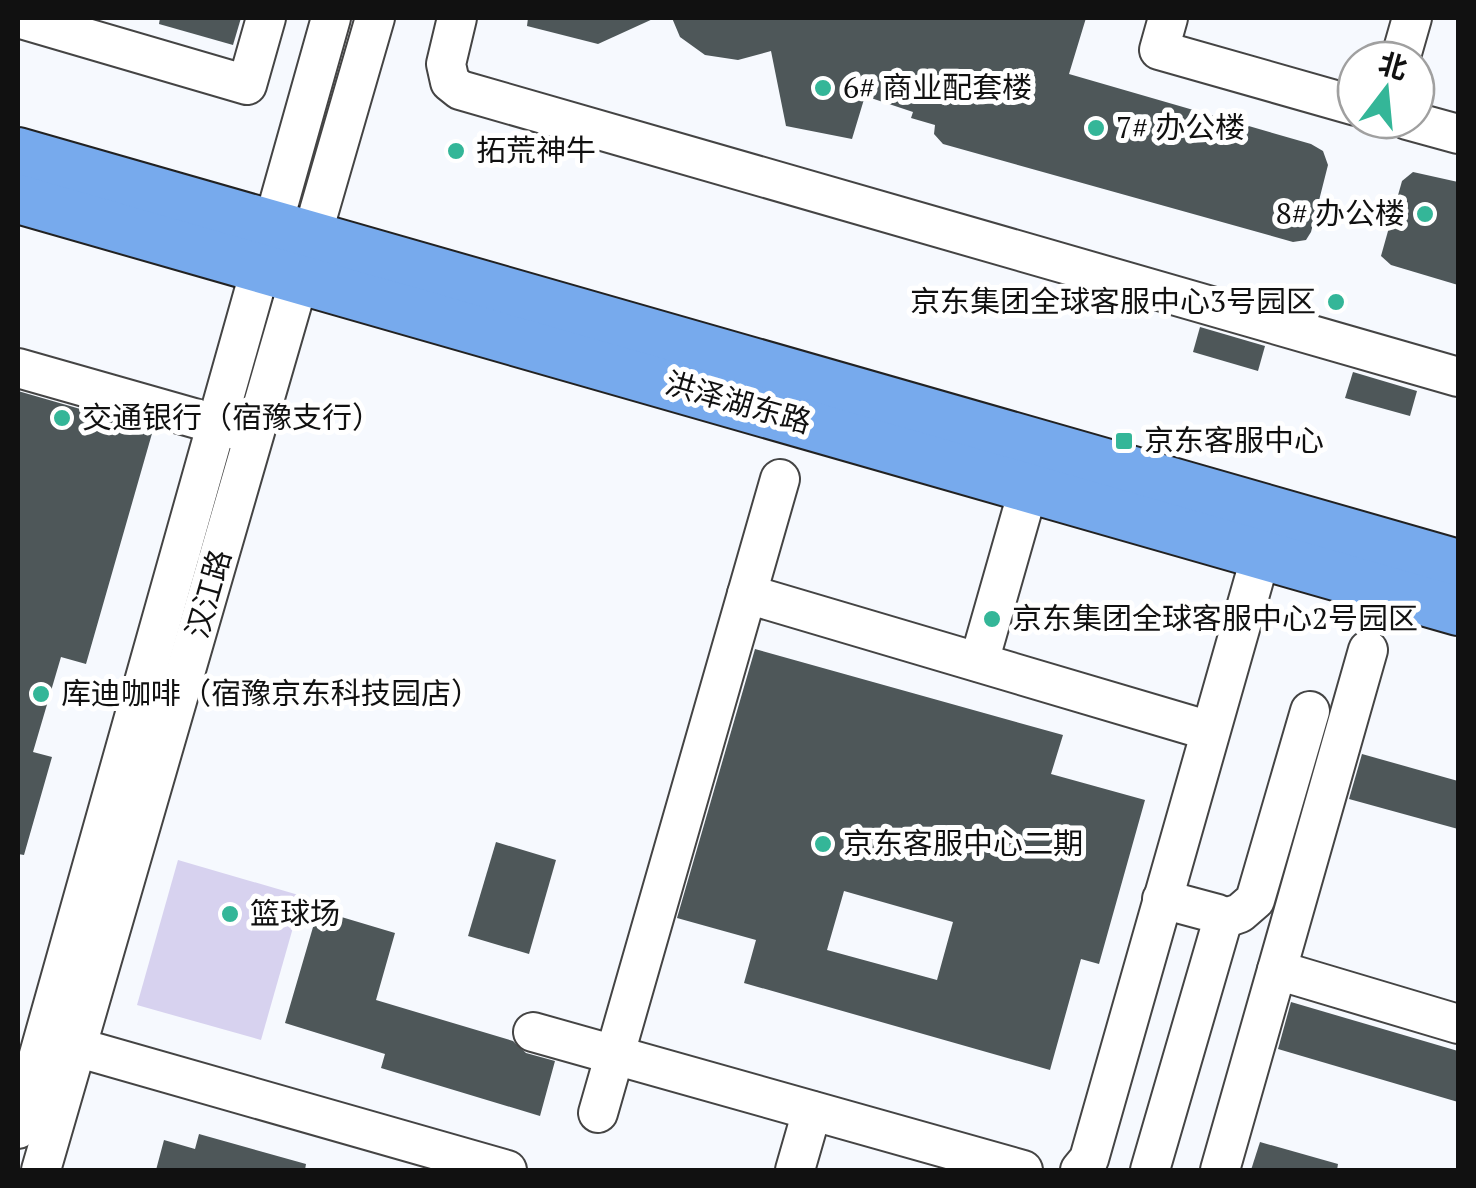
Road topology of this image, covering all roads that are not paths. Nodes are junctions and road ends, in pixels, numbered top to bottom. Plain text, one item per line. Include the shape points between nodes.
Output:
1 (18, 18) edge
2 (266, 18) edge
3 (331, 18) edge
4 (375, 18) edge
5 (457, 18) edge
6 (1168, 18) edge
7 (1336, 100) edge
8 (18, 152) edge
9 (18, 198) edge
10 (285, 253) junction
11 (18, 368) edge
12 (1458, 377) edge
13 (214, 424) junction
14 (254, 436) junction
15 (780, 478) dead end
16 (1029, 487) junction
17 (1261, 554) junction
18 (1458, 564) edge
19 (747, 594) junction
20 (1458, 611) edge
21 (1368, 650) dead end
22 (979, 662) junction
23 (1310, 711) dead end
24 (1210, 731) junction
25 (1162, 899) junction
26 (1223, 919) junction
27 (1277, 970) junction
28 (1458, 1024) edge
29 (533, 1032) dead end
30 (51, 1050) edge
31 (613, 1055) junction
32 (812, 1112) junction
33 (598, 1113) dead end
34 (18, 1129) edge
35 (40, 1170) edge
36 (507, 1170) edge
37 (795, 1170) edge
38 (1023, 1170) edge
39 (1080, 1170) edge
40 (1150, 1170) edge
41 (1220, 1170) edge

1 - 2 street via 247,85
3 - 10 street, 汉江路
4 - 10 street, 汉江路
5 - 12 street via 446,64 450,82 460,90
6 - 7 street via 1158,50
8 - 10 main road, 洪泽湖东路
9 - 10 main road, 洪泽湖东路
10 - 13 street, 汉江路
10 - 14 street, 汉江路
10 - 16 main road, 洪泽湖东路
10 - 18 main road, 洪泽湖东路
11 - 13 street
13 - 14 street
13 - 30 street, 汉江路
14 - 30 street, 汉江路
15 - 19 street
16 - 17 main road, 洪泽湖东路
16 - 22 street
17 - 20 main road, 洪泽湖东路
17 - 24 street
19 - 22 street
19 - 31 street
21 - 27 street
22 - 24 street
23 - 26 street via 1254,900
24 - 25 street
25 - 26 street
25 - 39 street
26 - 40 street
27 - 28 street
27 - 41 street
29 - 31 street
30 - 34 street, 汉江路
30 - 35 street, 汉江路
30 - 36 street
31 - 32 street
31 - 33 street
32 - 37 street
32 - 38 street

